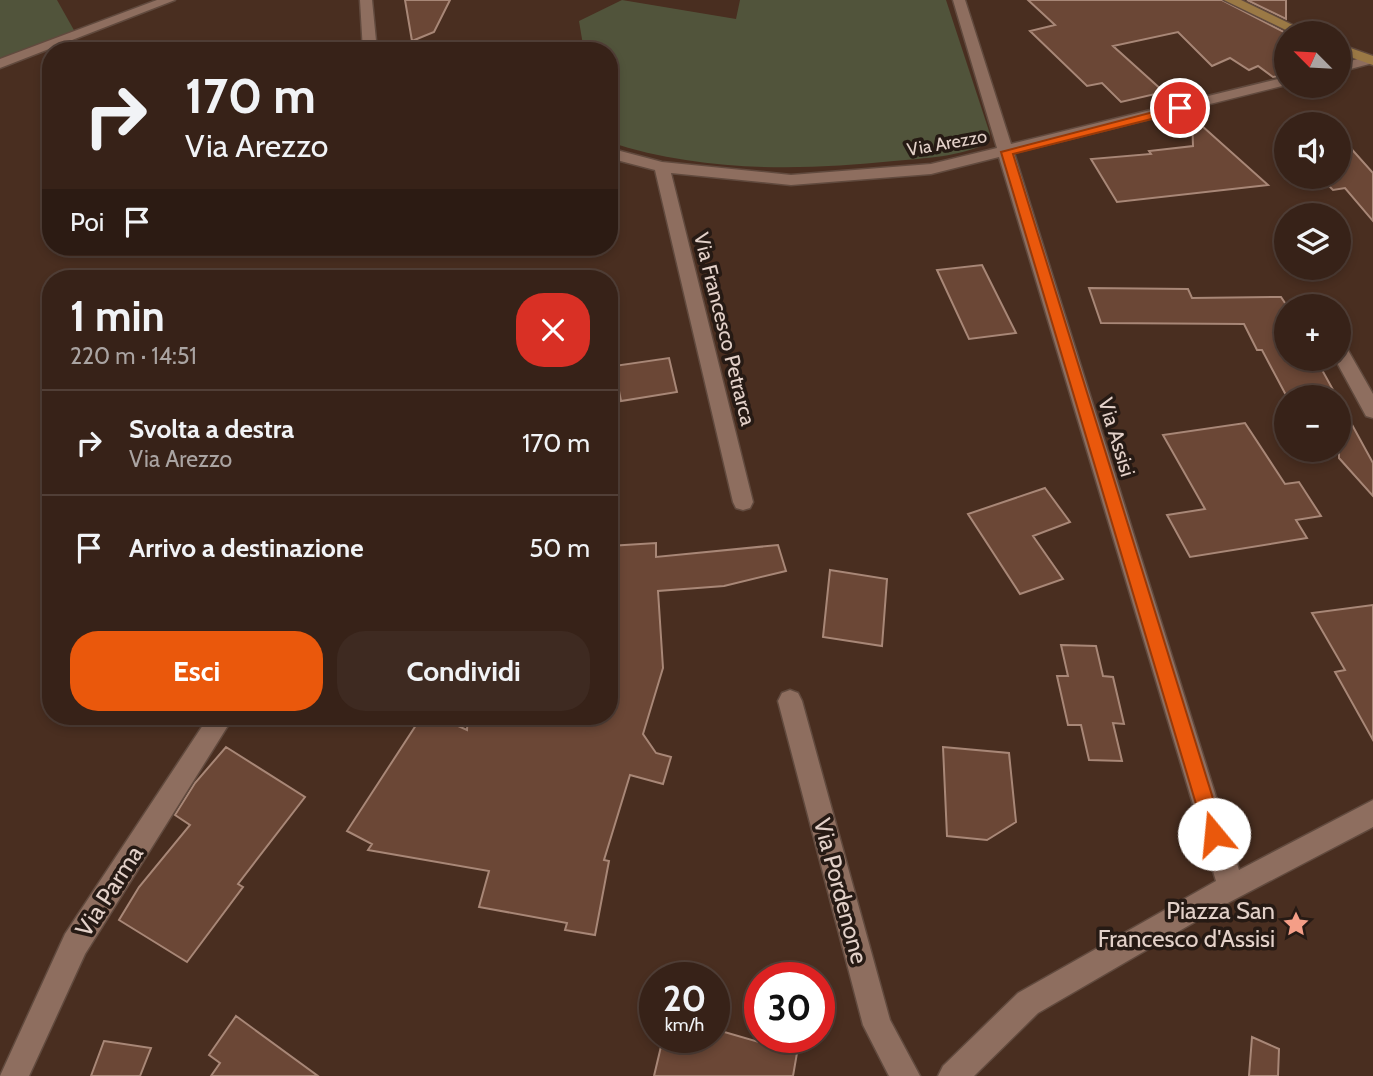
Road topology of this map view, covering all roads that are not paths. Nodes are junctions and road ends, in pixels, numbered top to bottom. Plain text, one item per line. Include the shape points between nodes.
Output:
1 (169, 0) edge
2 (366, 0) edge
3 (959, 0) edge
4 (1230, 0) edge
5 (1276, 21) edge
6 (58, 42) edge
7 (369, 42) edge
8 (42, 48) edge
9 (1351, 53) edge
10 (1371, 61) edge
11 (0, 64) edge
12 (1351, 65) edge
13 (1274, 84) edge
14 (1006, 152) junction
15 (618, 155) edge
16 (662, 167) junction
17 (1351, 371) edge
18 (1373, 411) edge
19 (743, 502) dead end
20 (790, 701) dead end
21 (216, 725) edge
22 (1373, 813) edge
23 (1231, 887) junction
24 (14, 1076) edge
25 (905, 1076) edge
26 (953, 1076) edge

1 - 6 street
2 - 7 street
3 - 14 street, Via Assisi
4 - 5 main road
8 - 11 street
9 - 10 main road
10 - 12 street
13 - 14 street, Via Arezzo
14 - 16 street, Via Arezzo via 931,169 791,180
14 - 23 street, Via Assisi
15 - 16 street, Via Arezzo
16 - 19 street, Via Francesco Petrarca
17 - 18 street
20 - 25 street, Via Pordenone via 877,1025
21 - 24 street, Via Parma via 75,944
22 - 23 street
23 - 26 street via 1028,1003

